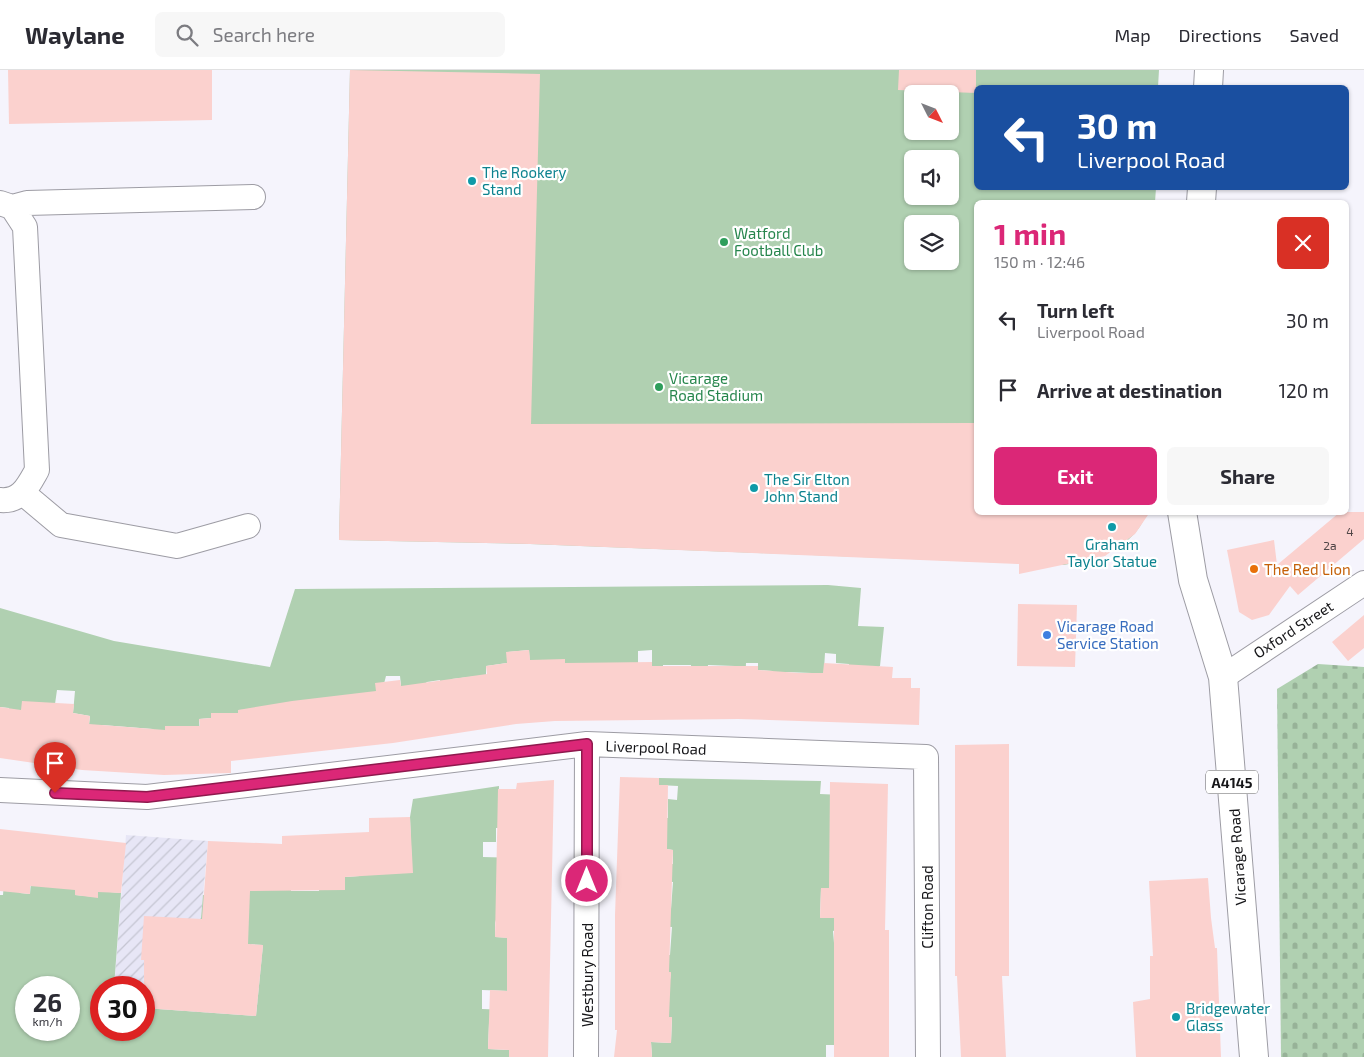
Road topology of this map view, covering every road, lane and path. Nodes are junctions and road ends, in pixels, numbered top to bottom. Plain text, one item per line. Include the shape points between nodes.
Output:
1 (1209, 70) edge
2 (1208, 85) edge
3 (253, 197) dead end
4 (6, 205) edge
5 (24, 494) junction
6 (0, 500) edge
7 (1182, 515) edge
8 (248, 526) dead end
9 (1364, 583) edge
10 (1224, 677) junction
11 (587, 744) junction
12 (926, 757) joint
13 (0, 790) edge
14 (586, 1057) edge
15 (928, 1057) edge
16 (1254, 1057) edge

1 - 2 main road
3 - 4 street
4 - 5 street via 25,227 37,470
5 - 6 street via 7,501
5 - 8 street via 61,525 177,546
7 - 10 main road, Vicarage Road / A4145 via 1193,580
9 - 10 street, Oxford Street
10 - 16 main road, Vicarage Road / A4145
11 - 12 street, Liverpool Road
11 - 13 street, Liverpool Road via 147,797
11 - 14 street, Westbury Road
12 - 15 street, Clifton Road

